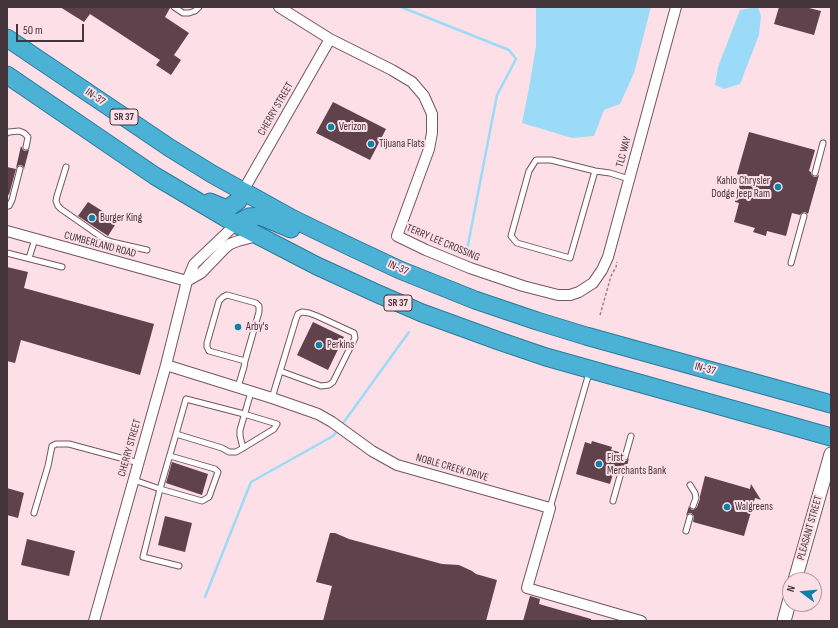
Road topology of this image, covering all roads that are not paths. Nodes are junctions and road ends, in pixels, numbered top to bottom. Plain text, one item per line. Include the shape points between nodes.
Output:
1 (174, 7) edge
2 (198, 7) edge
3 (279, 7) edge
4 (676, 7) edge
5 (7, 38) edge
6 (330, 39) junction
7 (7, 75) edge
8 (7, 133) edge
9 (823, 143) dead end
10 (26, 147) dead end
11 (66, 167) dead end
12 (20, 169) dead end
13 (595, 172) junction
14 (815, 173) dead end
15 (155, 176) junction
16 (629, 179) junction
17 (243, 191) junction
18 (7, 206) edge
19 (804, 216) dead end
20 (236, 224) junction
21 (7, 231) edge
22 (257, 236) junction
23 (35, 239) junction
24 (335, 240) junction
25 (148, 250) dead end
26 (7, 253) edge
27 (29, 258) junction
28 (790, 263) dead end
29 (62, 267) dead end
30 (187, 281) junction
31 (579, 292) joint
32 (246, 361) junction
33 (166, 365) junction
34 (590, 369) junction
35 (280, 371) junction
36 (238, 387) junction
37 (252, 392) junction
38 (272, 398) junction
39 (831, 404) edge
40 (244, 414) junction
41 (176, 434) junction
42 (631, 436) dead end
43 (831, 437) edge
44 (243, 448) junction
45 (831, 454) edge
46 (170, 456) junction
47 (625, 457) dead end
48 (139, 463) junction
49 (622, 469) dead end
50 (134, 480) junction
51 (690, 484) dead end
52 (160, 489) junction
53 (613, 501) dead end
54 (694, 506) dead end
55 (550, 508) junction
56 (34, 513) dead end
57 (690, 518) dead end
58 (686, 531) dead end
59 (179, 566) dead end
60 (798, 572) edge
61 (94, 621) edge
62 (641, 621) edge

1 - 2 lane via 183,13 189,13
3 - 6 street, TERRY LEE CROSSING
4 - 16 street, TLC WAY
5 - 17 highway, IN-37 / SR 37 via 170,148
6 - 17 street, CHERRY STREET
6 - 31 street, TERRY LEE CROSSING via 412,82 424,96 432,114 429,149 396,236 450,260 523,286 558,295
7 - 15 highway, SR 37
8 - 10 lane via 24,133 28,137
9 - 14 lane
11 - 25 lane via 56,196 58,206 112,242
12 - 18 lane via 12,200
13 - 13 lane via 551,160 536,160 529,171 511,236 517,243 570,258
13 - 16 lane via 610,173
15 - 17 highway via 227,210 238,201
15 - 20 highway, SR 37
16 - 31 street, TLC WAY via 608,257 593,283
17 - 24 highway, IN-37 / SR 37
19 - 28 lane
20 - 22 highway, SR 37
20 - 24 highway via 249,217 260,216 306,235
20 - 30 street, CHERRY STREET via 194,264
21 - 23 street, CUMBERLAND ROAD
22 - 30 street via 225,248 201,273
22 - 34 highway, SR 37 via 422,313 546,357
23 - 27 lane
23 - 30 street, CUMBERLAND ROAD
24 - 39 highway, IN-37 / SR 37 via 393,267 537,321
26 - 27 lane
27 - 29 lane
30 - 33 street, CHERRY STREET
32 - 32 lane via 259,306 227,295 219,301 207,347 209,351
32 - 36 lane
33 - 36 street, NOBLE CREEK DRIVE
33 - 48 street, CHERRY STREET
34 - 43 highway, SR 37
34 - 55 lane
35 - 35 lane via 298,314 310,313 354,334 355,338 333,382 329,385 321,386
35 - 38 lane
36 - 37 street, NOBLE CREEK DRIVE
37 - 38 street, NOBLE CREEK DRIVE
37 - 40 lane
38 - 55 street, NOBLE CREEK DRIVE via 318,414 397,465
40 - 41 lane via 186,399
40 - 44 lane via 240,430
40 - 44 lane via 277,424 274,429
41 - 44 lane via 230,452
41 - 46 lane
42 - 47 lane
45 - 60 street, PLEASANT STREET
46 - 52 lane
46 - 52 lane via 218,472 209,496 202,501
48 - 50 street, CHERRY STREET
48 - 56 lane via 69,444 56,444 52,446
49 - 53 lane
50 - 52 lane
50 - 61 street, CHERRY STREET
51 - 54 lane via 696,498
52 - 59 lane via 142,557
55 - 62 street via 527,588
57 - 58 lane

